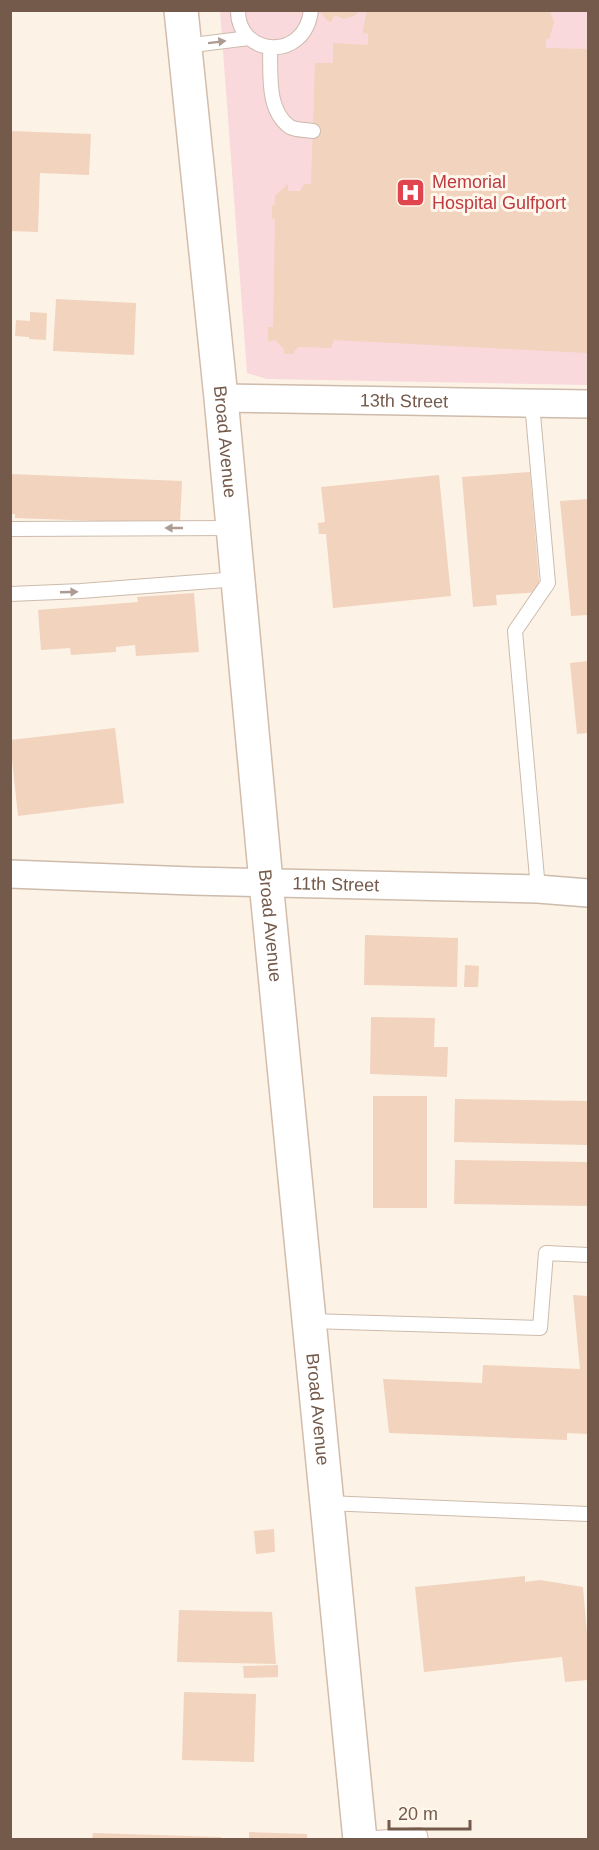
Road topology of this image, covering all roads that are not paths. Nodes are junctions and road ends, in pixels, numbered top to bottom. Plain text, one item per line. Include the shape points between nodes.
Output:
1 (181, 10) edge
2 (238, 10) edge
3 (311, 10) edge
4 (249, 38) junction
5 (184, 46) junction
6 (270, 48) junction
7 (313, 132) dead end
8 (221, 398) junction
9 (532, 403) junction
10 (588, 404) edge
11 (233, 528) junction
12 (10, 529) edge
13 (238, 579) junction
14 (10, 594) edge
15 (10, 874) edge
16 (266, 882) junction
17 (538, 889) junction
18 (588, 893) edge
19 (588, 1254) edge
20 (309, 1321) junction
21 (327, 1503) junction
22 (588, 1514) edge
23 (360, 1839) edge
24 (421, 1839) edge

1 - 5 main road, Broad Avenue
2 - 4 lane via 237,17
3 - 6 lane via 303,34 294,42
5 -> 4 lane
4 - 6 lane
5 - 8 main road, Broad Avenue
6 - 7 lane via 272,96 281,116 291,128
8 - 9 street, 13th Street
8 - 11 main road, Broad Avenue
9 - 10 street, 13th Street
9 - 17 lane via 548,583 515,631
11 -> 12 lane
11 - 13 main road, Broad Avenue
14 -> 13 lane
13 - 16 main road, Broad Avenue
15 - 16 street, 11th Street
16 - 17 street, 11th Street
16 - 20 main road, Broad Avenue
17 - 18 street, 11th Street
19 - 20 lane via 546,1253 540,1328
20 - 21 main road, Broad Avenue
21 - 22 lane
21 - 23 main road, Broad Avenue
23 - 24 lane via 420,1835

